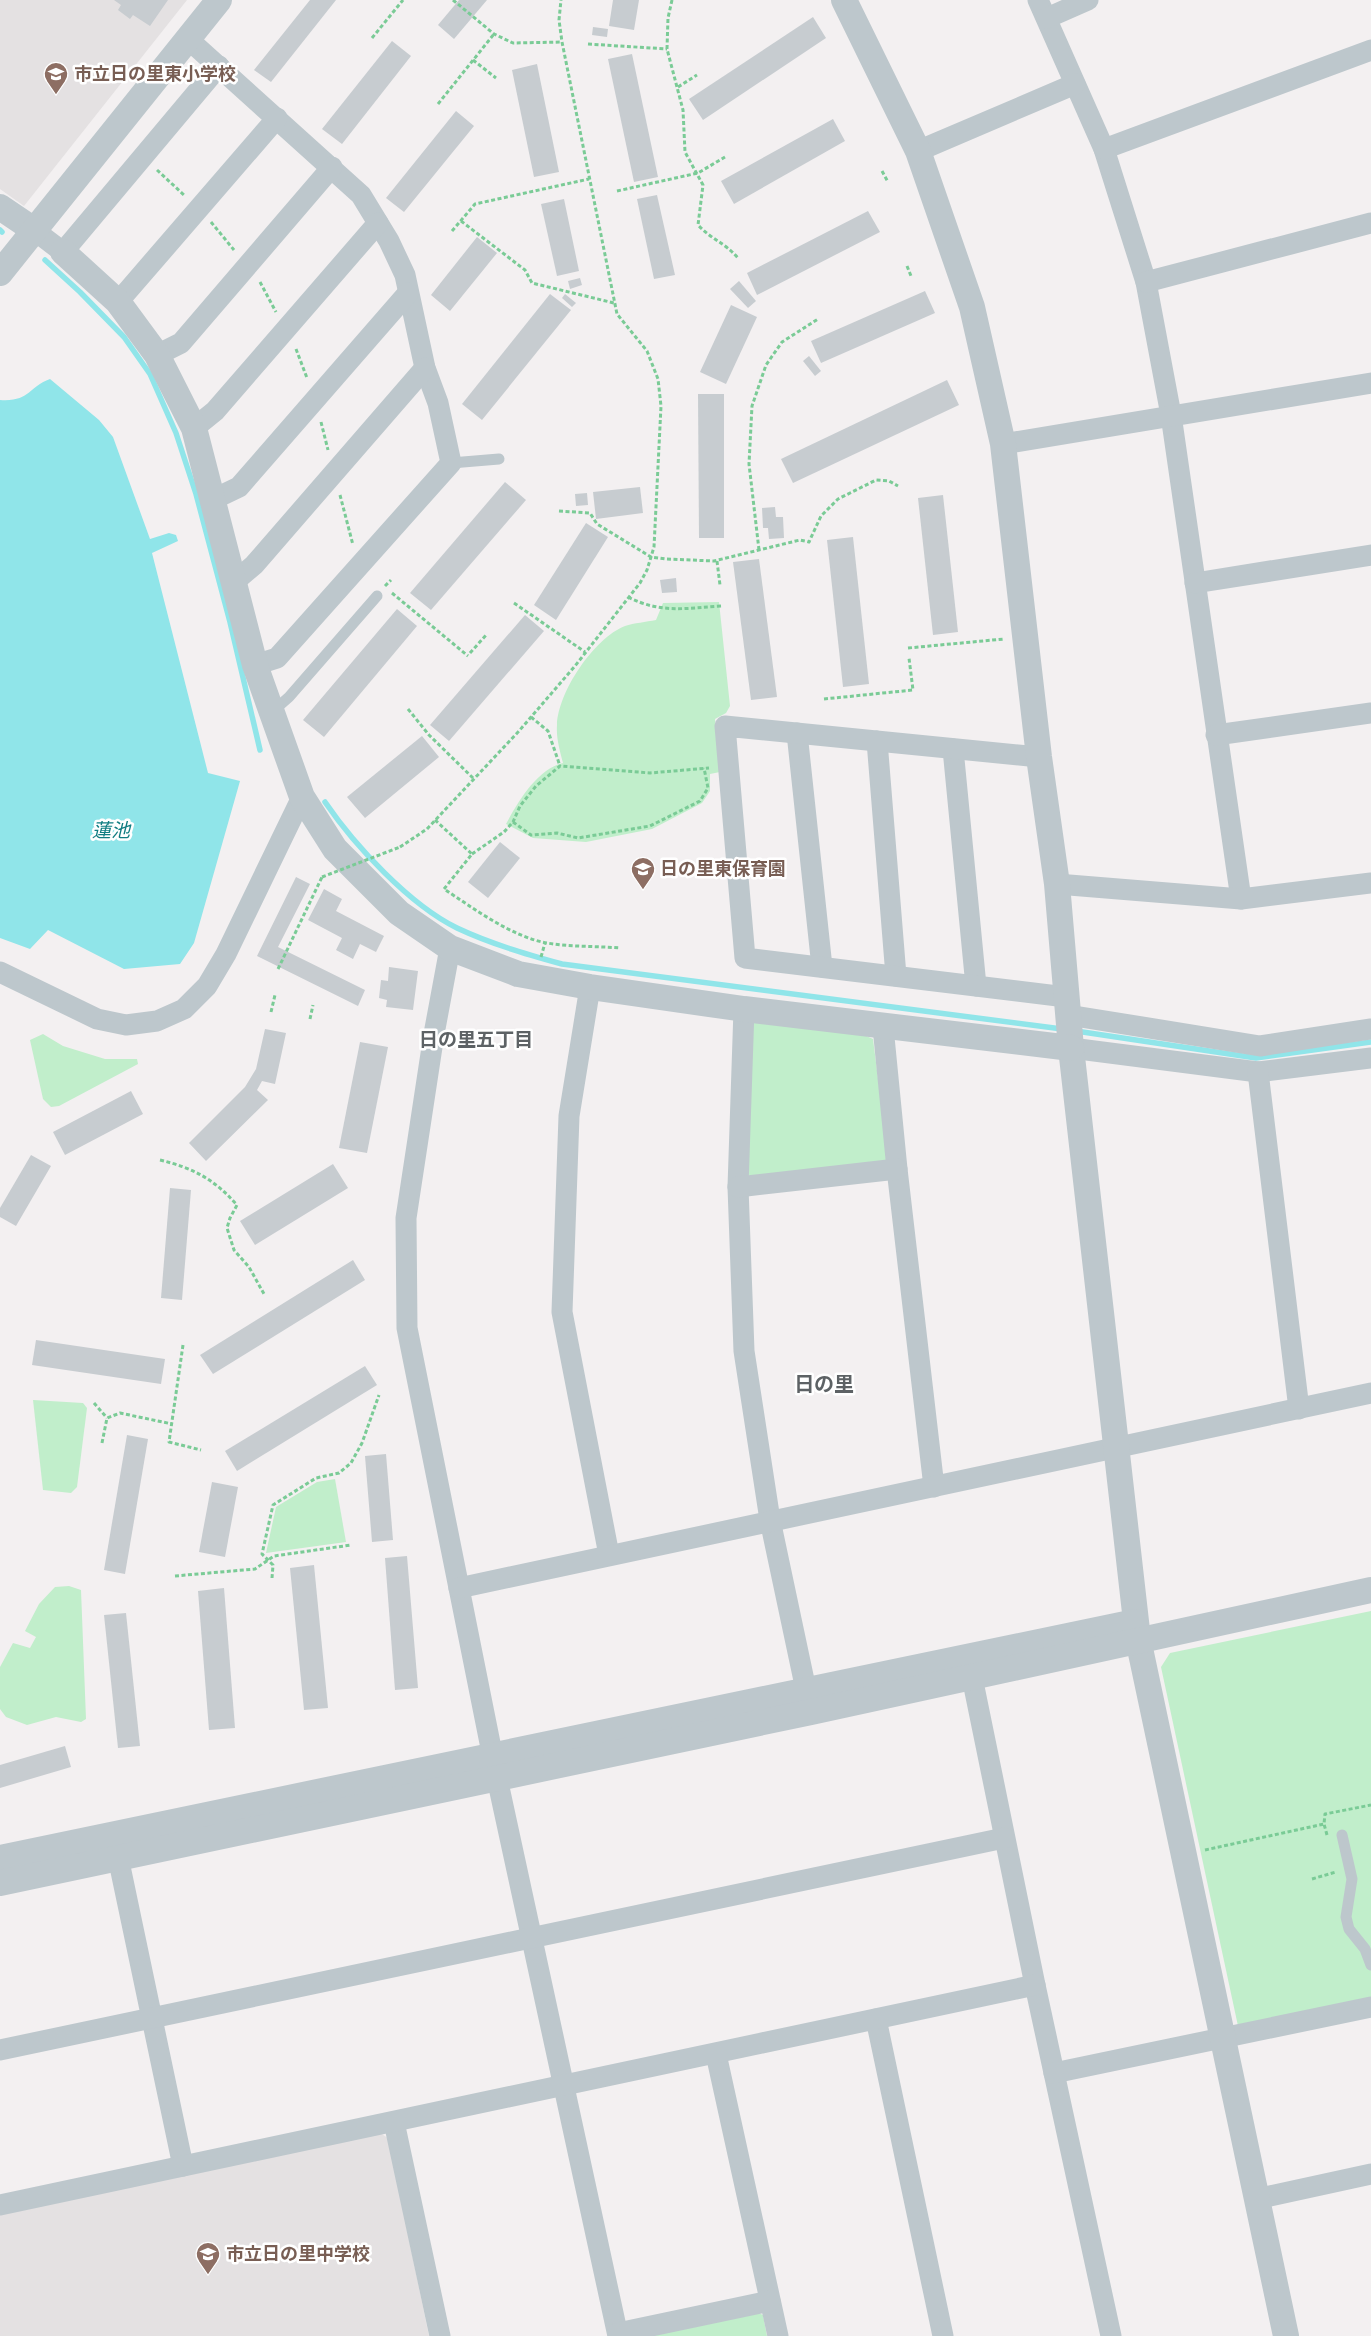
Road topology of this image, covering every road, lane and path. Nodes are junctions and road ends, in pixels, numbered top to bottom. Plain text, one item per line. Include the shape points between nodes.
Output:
1 (219, 0) edge
2 (403, 0) edge
3 (453, 0) edge
4 (561, 0) edge
5 (672, 0) edge
6 (844, 0) edge
7 (1088, 0) edge
8 (1042, 9) edge
9 (494, 34) junction
10 (372, 38) dead end
11 (188, 39) junction
12 (562, 42) junction
13 (588, 44) dead end
14 (667, 49) junction
15 (1371, 50) edge
16 (472, 60) junction
17 (219, 66) junction
18 (697, 75) dead end
19 (496, 78) dead end
20 (1075, 84) junction
21 (678, 87) junction
22 (438, 104) dead end
23 (278, 118) junction
24 (1104, 149) junction
25 (918, 151) junction
26 (725, 157) dead end
27 (332, 167) junction
28 (882, 171) dead end
29 (698, 174) junction
30 (589, 179) junction
31 (888, 182) dead end
32 (618, 191) dead end
33 (0, 207) edge
34 (461, 221) junction
35 (378, 223) junction
36 (1371, 223) edge
37 (34, 230) junction
38 (452, 231) dead end
39 (63, 252) junction
40 (738, 258) dead end
41 (247, 265) junction
42 (907, 266) dead end
43 (0, 273) edge
44 (911, 276) dead end
45 (1146, 282) junction
46 (408, 293) junction
47 (118, 302) junction
48 (614, 303) junction
49 (818, 319) dead end
50 (287, 328) junction
51 (158, 355) junction
52 (425, 368) junction
53 (1371, 383) edge
54 (315, 400) junction
55 (1171, 415) junction
56 (194, 428) junction
57 (1003, 444) junction
58 (499, 459) dead end
59 (451, 463) junction
60 (334, 473) junction
61 (898, 486) dead end
62 (214, 499) junction
63 (560, 511) dead end
64 (759, 550) junction
65 (1371, 555) edge
66 (651, 556) junction
67 (717, 560) junction
68 (358, 567) junction
69 (234, 582) junction
70 (1195, 583) junction
71 (720, 585) dead end
72 (385, 587) dead end
73 (377, 596) dead end
74 (628, 597) junction
75 (514, 603) dead end
76 (722, 606) dead end
77 (487, 634) dead end
78 (1025, 637) junction
79 (908, 648) dead end
80 (585, 652) junction
81 (909, 658) dead end
82 (255, 665) junction
83 (824, 699) dead end
84 (408, 709) dead end
85 (272, 712) junction
86 (1371, 713) edge
87 (531, 717) junction
88 (797, 733) junction
89 (1216, 735) junction
90 (877, 741) junction
91 (953, 749) junction
92 (1040, 758) junction
93 (560, 766) junction
94 (729, 767) junction
95 (704, 768) junction
96 (474, 779) junction
97 (302, 797) junction
98 (435, 820) junction
99 (513, 822) junction
100 (472, 854) junction
101 (1371, 883) edge
102 (1057, 884) junction
103 (1240, 900) junction
104 (450, 948) junction
105 (620, 948) dead end
106 (822, 967) junction
107 (278, 969) dead end
108 (0, 972) edge
109 (896, 976) junction
110 (976, 986) junction
111 (590, 987) junction
112 (275, 995) dead end
113 (313, 1005) dead end
114 (1067, 1006) junction
115 (744, 1008) junction
116 (271, 1012) dead end
117 (310, 1018) dead end
118 (883, 1027) junction
119 (1371, 1030) edge
120 (1071, 1048) junction
121 (1371, 1058) edge
122 (1258, 1072) junction
123 (160, 1160) dead end
124 (897, 1169) junction
125 (738, 1187) junction
126 (264, 1294) dead end
127 (182, 1345) dead end
128 (1371, 1393) edge
129 (379, 1395) dead end
130 (94, 1404) dead end
131 (1299, 1408) junction
132 (106, 1418) junction
133 (172, 1424) junction
134 (102, 1443) dead end
135 (1117, 1447) junction
136 (201, 1450) dead end
137 (934, 1487) junction
138 (770, 1520) junction
139 (351, 1545) dead end
140 (609, 1555) junction
141 (268, 1562) junction
142 (1371, 1572) edge
143 (175, 1576) dead end
144 (272, 1578) dead end
145 (459, 1588) junction
146 (1371, 1590) edge
147 (1137, 1630) junction
148 (972, 1677) junction
149 (808, 1700) junction
150 (494, 1766) junction
151 (1324, 1824) dead end
152 (1342, 1835) dead end
153 (1004, 1838) junction
154 (1185, 1854) junction
155 (118, 1857) junction
156 (0, 1858) edge
157 (0, 1883) edge
158 (532, 1937) junction
159 (1371, 1965) edge
160 (1035, 1985) junction
161 (1371, 2007) edge
162 (152, 2019) junction
163 (876, 2019) junction
164 (1224, 2039) junction
165 (0, 2050) edge
166 (716, 2054) junction
167 (1054, 2073) junction
168 (565, 2084) junction
169 (394, 2122) junction
170 (183, 2166) junction
171 (1371, 2174) edge
172 (1256, 2199) junction
173 (0, 2205) edge
174 (770, 2301) junction
175 (618, 2334) edge
176 (440, 2336) edge
177 (778, 2336) edge
178 (942, 2336) edge
179 (1111, 2336) edge
180 (1286, 2336) edge

1 - 11 street
2 - 10 path
3 - 9 path
4 - 12 path
5 - 14 path
6 - 25 street
7 - 8 street
8 - 20 street
9 - 12 path via 513,42
9 - 16 path
11 - 17 street
11 - 37 street
12 - 30 path
13 - 14 path
14 - 21 path
15 - 24 street
16 - 19 path
16 - 22 path
17 - 23 street
17 - 39 street
18 - 21 path
20 - 24 street
20 - 25 street
21 - 29 path via 683,110 685,152
23 - 27 street
23 - 47 street
24 - 45 street
25 - 57 street via 972,307
26 - 29 path
27 - 35 street via 361,195
27 - 41 street
28 - 31 path
29 - 32 path
29 - 40 path via 703,185 698,225 710,238 726,244
30 - 34 path via 475,204
30 - 48 path
33 - 37 street
34 - 38 path
34 - 48 path via 525,270 532,283
35 - 46 street via 405,275
35 - 50 street
36 - 45 street
37 - 39 street
37 - 43 street
39 - 47 street
41 - 50 path via 260,280
41 - 51 street via 181,343
42 - 44 path
45 - 55 street
46 - 52 street
46 - 54 street
47 - 51 street
48 - 66 path via 617,314 647,351 658,379 661,416
49 - 64 path via 782,342 766,364 752,406 749,464
50 - 54 path
50 - 56 street via 215,411
51 - 56 street
52 - 59 street via 438,403
52 - 60 street
53 - 55 street
54 - 60 path
54 - 62 street via 239,487
55 - 57 street
55 - 70 street
56 - 62 street
57 - 78 street
58 - 59 lane
59 - 68 street
60 - 68 path
60 - 69 street via 254,565
61 - 64 path via 876,480 858,487 838,499 821,516 809,542 800,540
62 - 69 street
63 - 66 path via 590,512 597,524
64 - 67 path
65 - 70 street
66 - 67 path
66 - 74 path via 640,583
67 - 71 path
68 - 82 street via 277,658
69 - 82 street
70 - 89 street
72 - 77 path via 469,655
73 - 85 lane
74 - 76 path via 645,606 661,609
74 - 80 path
75 - 80 path
78 - 79 path
78 - 92 street
80 - 87 path
81 - 83 path via 913,690
82 - 85 street
84 - 96 path via 429,735
85 - 97 street
86 - 89 street
87 - 93 path via 548,731
87 - 96 path
88 - 90 street
88 - 94 street via 725,726
88 - 106 street
89 - 103 street
90 - 91 street
90 - 109 street
91 - 92 street
91 - 110 street
92 - 102 street
93 - 95 path via 650,773
93 - 99 path via 536,786 520,806
94 - 95 path
94 - 106 street via 745,958
95 - 99 path via 708,788 700,801 650,826 578,838 557,833 531,835
96 - 98 path
97 - 104 street via 335,849 399,914
97 - 108 street via 226,954 207,986 184,1009 157,1021 126,1025 97,1019
98 - 100 path
98 - 107 path, bridge via 400,847 322,877
99 - 100 path via 495,840
100 - 105 path via 444,889 482,914 545,943
101 - 103 street
102 - 103 street
102 - 114 street
104 - 111 street via 518,974
104 - 145 street via 406,1218 406,1310
106 - 109 street
109 - 110 street
110 - 114 street
111 - 115 street
111 - 140 street via 569,1116 562,1312
112 - 116 path
113 - 117 path
114 - 119 street via 1260,1046
114 - 120 street
115 - 118 street
115 - 125 street
118 - 120 street
118 - 124 street
120 - 122 street
120 - 135 street
121 - 122 street
122 - 131 street
123 - 126 path via 181,1164 215,1183 237,1205 227,1228 234,1250 249,1267
124 - 125 street
124 - 137 street
125 - 138 street via 744,1351
127 - 133 path
128 - 131 street
129 - 141 path via 362,1443 351,1463 339,1473 316,1478 273,1505 262,1554
130 - 132 path
131 - 135 street
132 - 133 path via 120,1413
132 - 134 path
133 - 136 path via 169,1442
135 - 137 street
135 - 147 street
137 - 138 street
138 - 140 street
138 - 149 street
139 - 141 path via 274,1556
140 - 145 street
141 - 143 path via 256,1569
141 - 144 path via 273,1565
142 - 147 street
145 - 150 street
146 - 147 street
147 - 148 street
147 - 149 street
147 - 154 street
148 - 149 street
148 - 153 street
149 - 150 street
150 - 155 street
150 - 156 street
150 - 158 street
151 - 154 path
152 - 159 lane via 1352,1879 1347,1923
153 - 158 street
153 - 160 street
154 - 164 street
155 - 157 street
155 - 162 street
158 - 162 street
158 - 168 street
160 - 163 street
160 - 167 street
161 - 164 street
162 - 165 street
162 - 170 street
163 - 166 street
163 - 178 street
164 - 167 street
164 - 172 street
166 - 168 street
166 - 174 street
167 - 179 street
168 - 169 street
168 - 175 street
169 - 170 street
169 - 176 street
170 - 173 street
171 - 172 street
172 - 180 street
174 - 175 street
174 - 177 street

